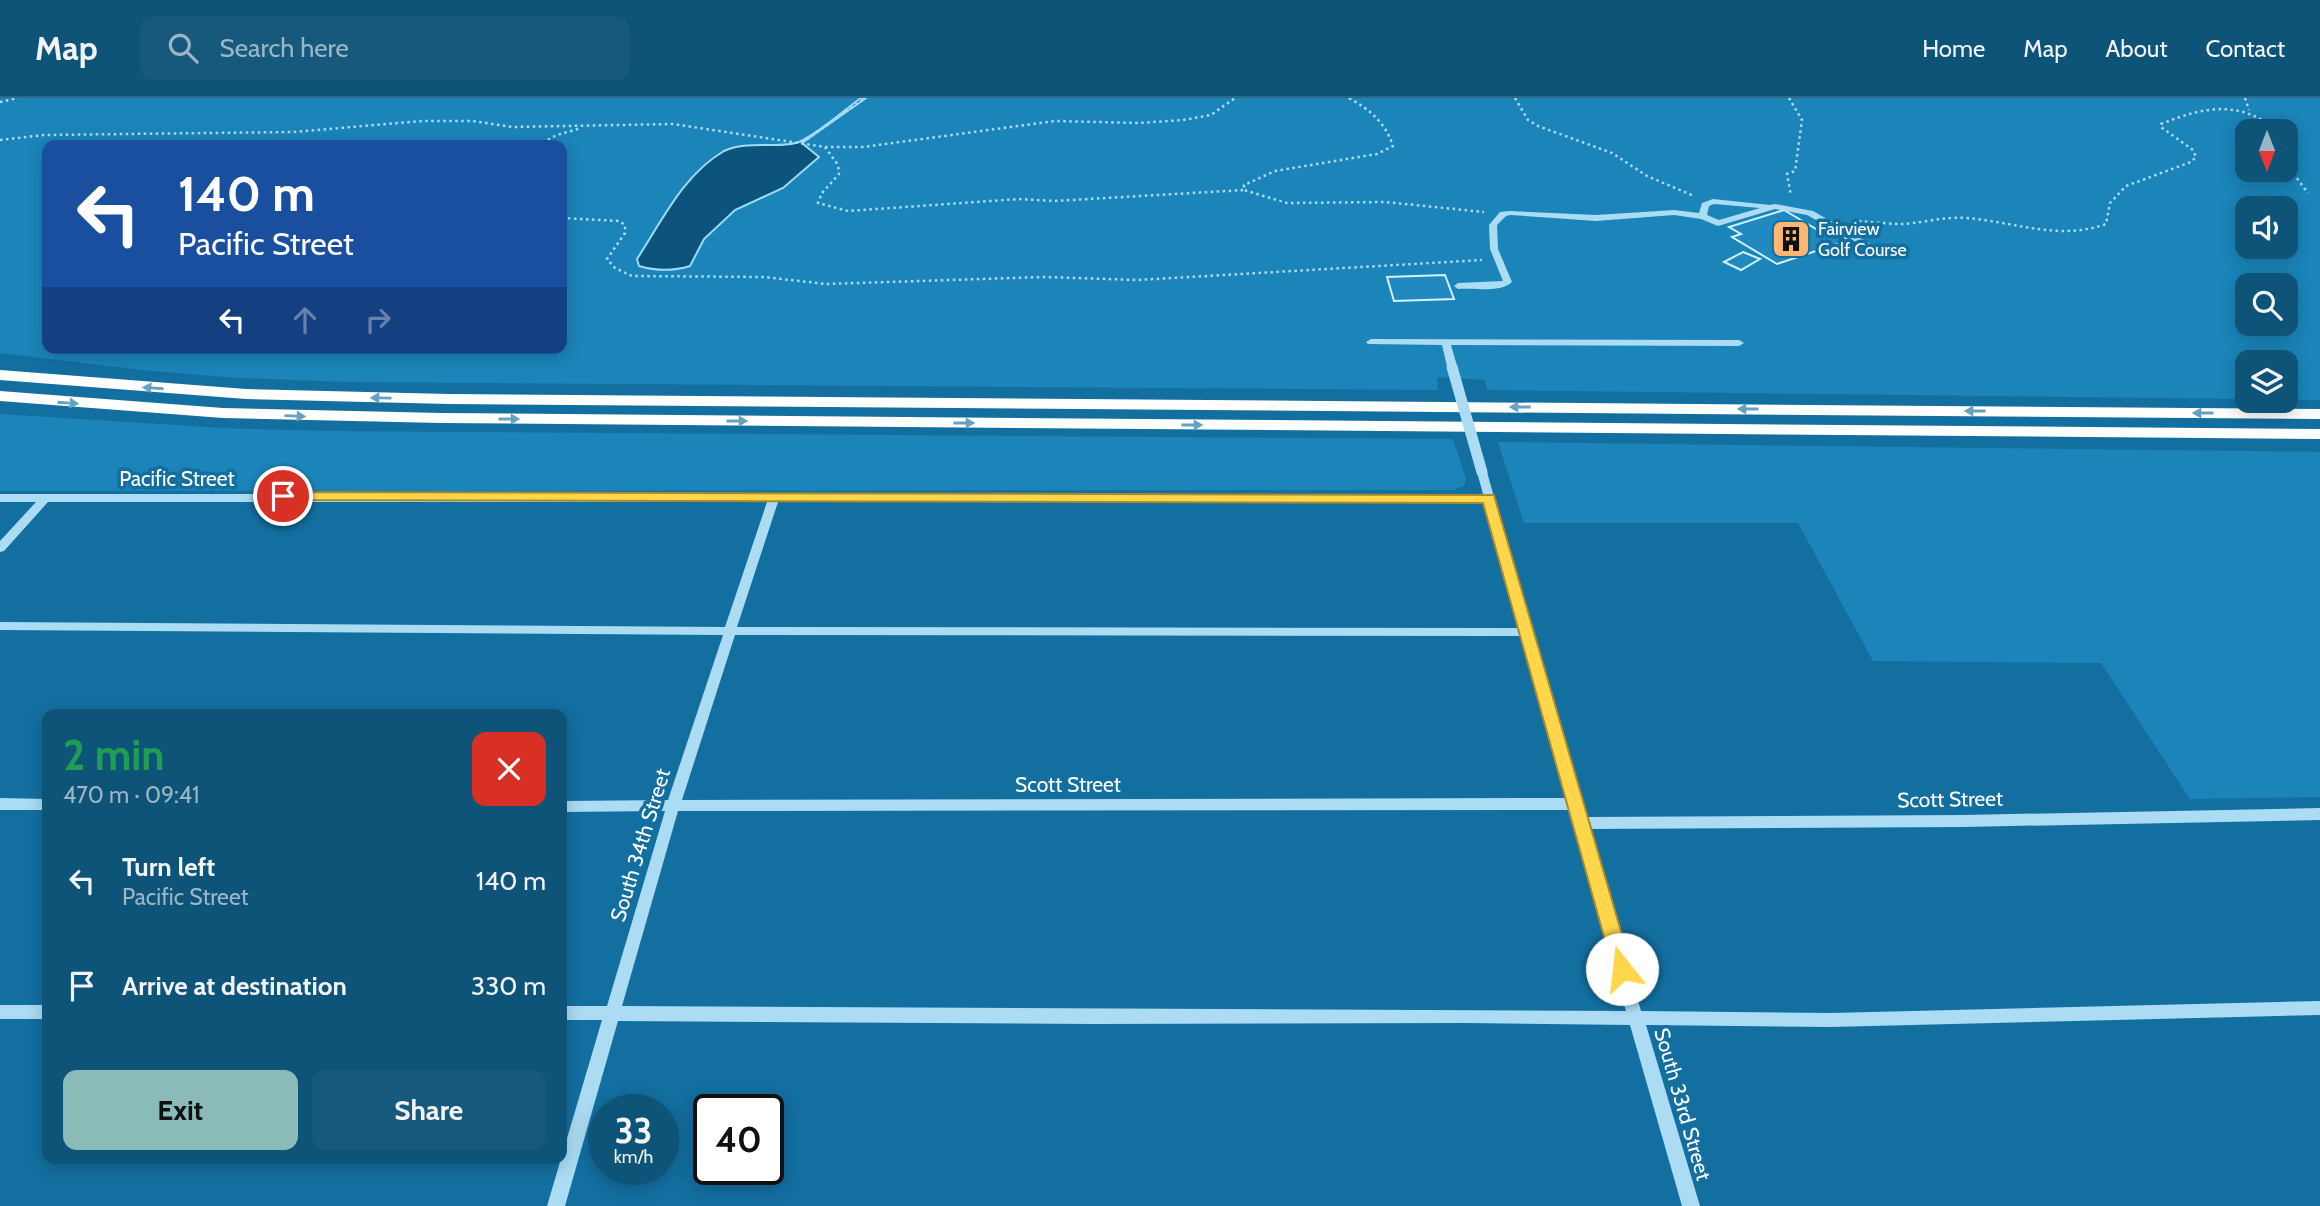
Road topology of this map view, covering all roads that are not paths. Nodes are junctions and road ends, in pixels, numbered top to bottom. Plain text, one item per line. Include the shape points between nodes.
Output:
1 (1775, 206) junction
2 (1703, 215) junction
3 (1881, 251) dead end
4 (1458, 286) dead end
5 (1371, 342) dead end
6 (1446, 342) junction
7 (1740, 343) dead end
8 (0, 375) edge
9 (0, 396) edge
10 (2320, 414) edge
11 (2320, 434) edge
12 (46, 497) junction
13 (0, 498) edge
14 (1489, 498) junction
15 (773, 499) junction
16 (0, 548) edge
17 (0, 626) edge
18 (730, 631) junction
19 (1526, 632) junction
20 (0, 804) edge
21 (1573, 804) junction
22 (42, 805) edge
23 (567, 806) edge
24 (673, 806) junction
25 (2320, 814) edge
26 (1580, 823) junction
27 (2320, 1008) edge
28 (0, 1012) edge
29 (42, 1012) edge
30 (567, 1013) edge
31 (612, 1013) junction
32 (1637, 1018) junction
33 (556, 1206) edge
34 (1691, 1206) edge

1 - 2 street via 1718,223
1 - 2 street via 1725,201 1705,205
1 - 3 street via 1810,213
2 - 4 street via 1600,218 1503,214 1493,225 1497,260 1508,282
5 - 6 street
6 - 7 street
6 - 14 street, South 33rd Street, bridge
10 -> 8 highway via 449,399 246,394
9 -> 11 highway via 223,413 428,418
12 - 13 street, Pacific Street
12 - 15 street, Pacific Street
12 - 16 street
14 - 15 street, Pacific Street
14 - 19 street, South 33rd Street
15 - 18 street, South 34th Street
17 - 18 street
18 - 19 street
18 - 24 street, South 34th Street
19 - 21 street, South 33rd Street
20 - 22 street
21 - 24 street, Scott Street
21 - 26 street, South 33rd Street
23 - 24 street, Scott Street
24 - 31 street, South 34th Street
25 - 26 street, Scott Street
26 - 32 street, South 33rd Street
27 - 32 street via 1831,1020
28 - 29 street
30 - 31 street
31 - 32 street
31 - 33 street, South 34th Street
32 - 34 street, South 33rd Street

